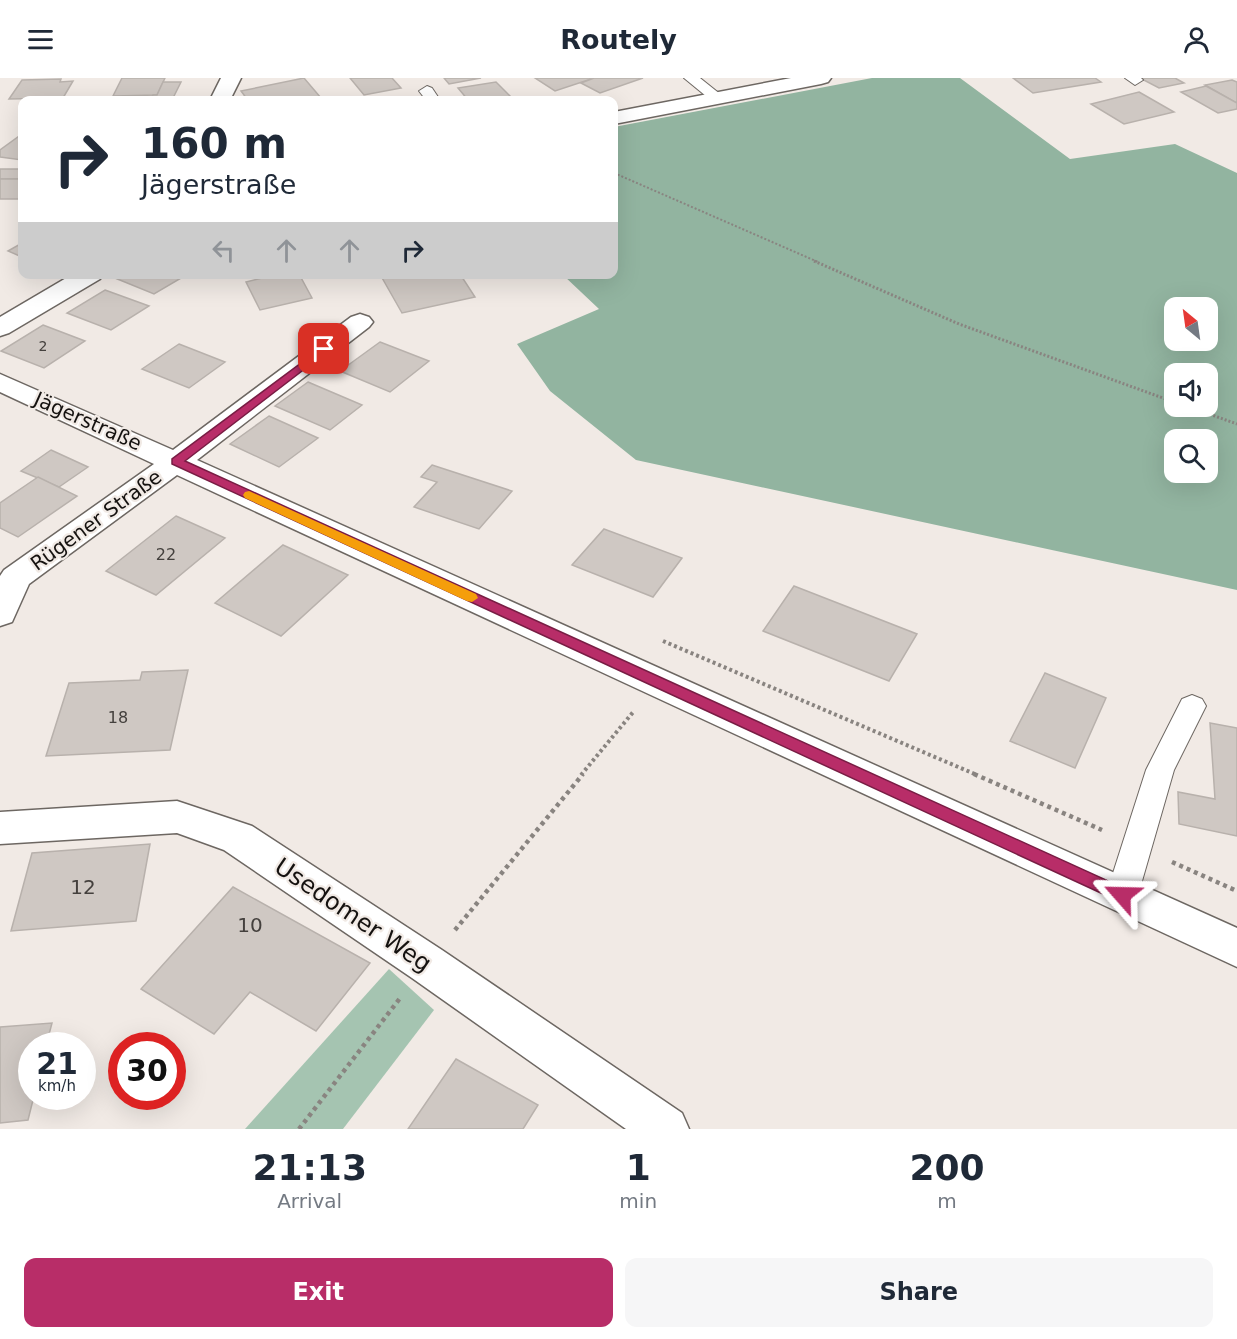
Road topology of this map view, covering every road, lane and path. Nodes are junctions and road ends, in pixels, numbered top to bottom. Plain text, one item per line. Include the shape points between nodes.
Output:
1 (231, 78) edge
2 (691, 78) edge
3 (820, 78) edge
4 (222, 96) edge
5 (717, 98) junction
6 (618, 117) edge
7 (618, 175) edge
8 (83, 279) edge
9 (360, 322) dead end
10 (0, 328) edge
11 (0, 382) edge
12 (1164, 398) edge
13 (1218, 417) edge
14 (1237, 423) edge
15 (177, 461) junction
16 (7, 574) edge
17 (0, 614) edge
18 (656, 683) junction
19 (1192, 706) dead end
20 (0, 828) edge
21 (1122, 895) junction
22 (1237, 948) edge
23 (427, 964) junction
24 (299, 1129) edge
25 (666, 1129) edge

1 - 4 street
2 - 5 lane
3 - 5 street
5 - 6 street
7 - 12 path via 958,324
8 - 10 street
9 - 15 street
11 - 15 street, Jägerstraße
13 - 14 path
15 - 16 street, Rügener Straße
15 - 18 street, Jägerstraße
16 - 17 street, Rügener Straße
18 - 21 street, Jägerstraße
18 - 23 path
19 - 21 lane via 1160,770
20 - 23 street, Usedomer Weg via 177,818 238,838
21 - 22 street, Jägerstraße
23 - 24 path
23 - 25 street, Usedomer Weg

